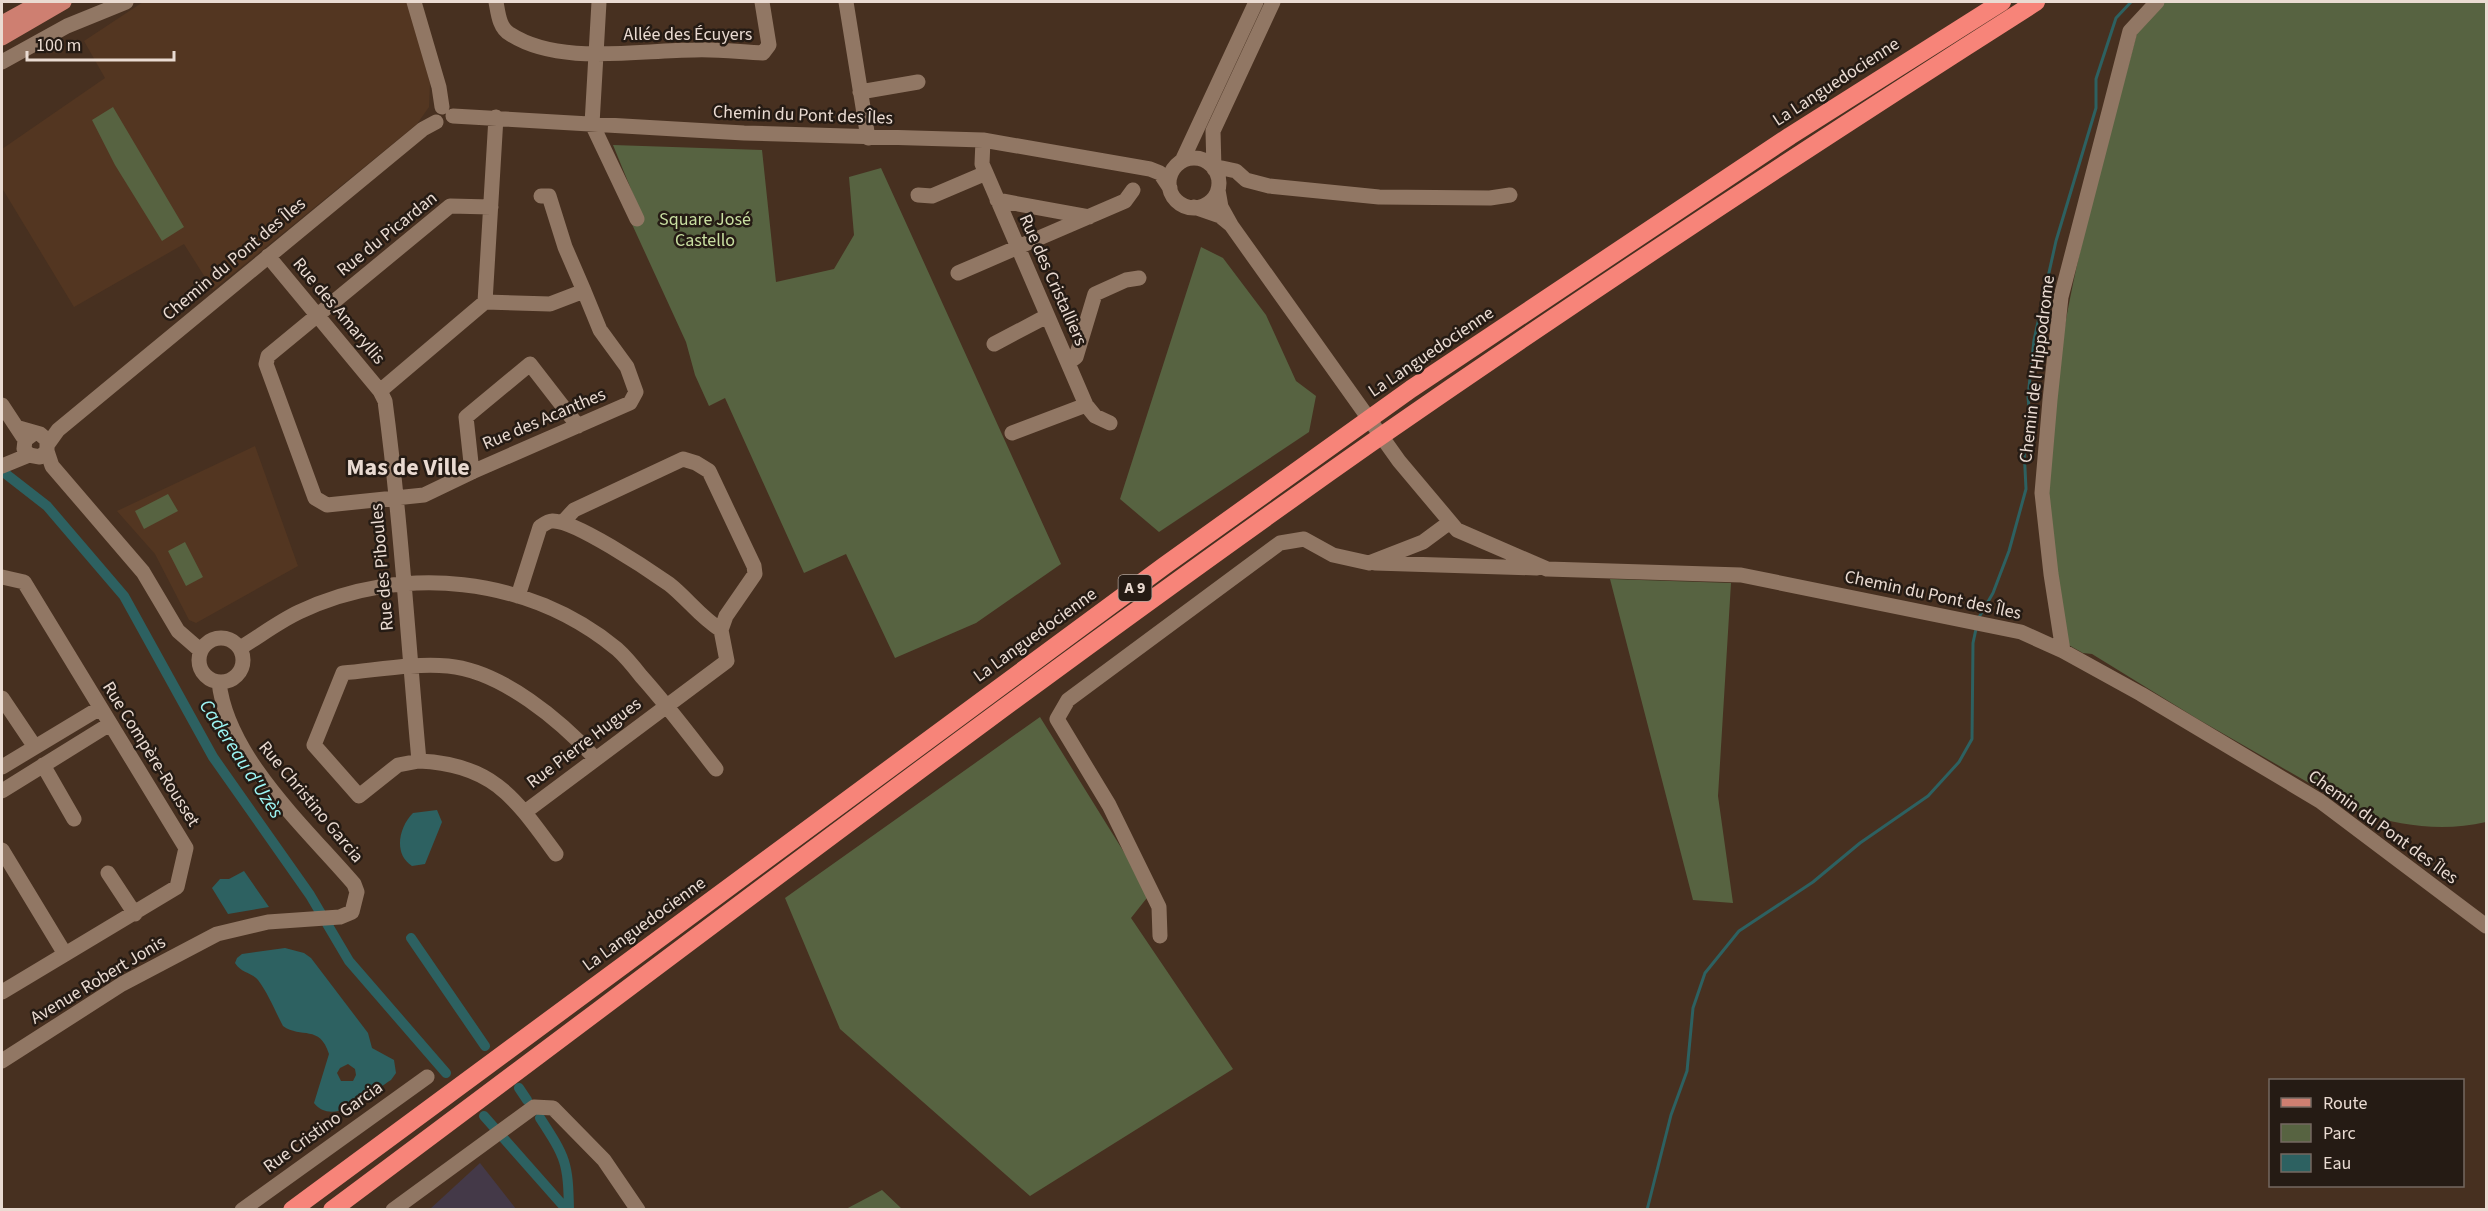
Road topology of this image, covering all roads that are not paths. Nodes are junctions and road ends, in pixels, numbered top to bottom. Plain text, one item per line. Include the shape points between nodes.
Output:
1 (40, 2) edge
2 (63, 2) edge
3 (126, 2) edge
4 (414, 2) edge
5 (496, 2) edge
6 (599, 2) edge
7 (762, 2) edge
8 (851, 2) edge
9 (1256, 2) edge
10 (1273, 2) edge
11 (2002, 2) edge
12 (2036, 2) edge
13 (2157, 2) edge
14 (2, 23) edge
15 (2, 38) edge
16 (595, 53) junction
17 (2, 62) edge
18 (918, 82) dead end
19 (860, 92) junction
20 (444, 115) junction
21 (496, 117) junction
22 (592, 124) junction
23 (868, 138) junction
24 (983, 140) junction
25 (1180, 162) junction
26 (1150, 169) junction
27 (1216, 171) junction
28 (986, 173) junction
29 (1170, 188) junction
30 (1133, 190) dead end
31 (1218, 190) junction
32 (918, 195) dead end
33 (1510, 195) dead end
34 (541, 196) dead end
35 (998, 200) junction
36 (490, 207) junction
37 (1194, 207) junction
38 (1089, 217) junction
39 (637, 219) dead end
40 (1231, 225) junction
41 (1018, 248) junction
42 (268, 256) junction
43 (958, 273) dead end
44 (1139, 278) dead end
45 (584, 291) junction
46 (485, 302) junction
47 (1047, 316) junction
48 (316, 317) junction
49 (994, 344) dead end
50 (1068, 363) junction
51 (380, 391) junction
52 (2, 405) edge
53 (1086, 405) junction
54 (1110, 423) dead end
55 (578, 426) junction
56 (1012, 433) dead end
57 (35, 445) junction
58 (5, 464) edge
59 (472, 472) junction
60 (396, 498) junction
61 (563, 522) junction
62 (1450, 522) junction
63 (1369, 563) junction
64 (1547, 569) junction
65 (2, 577) edge
66 (404, 583) junction
67 (518, 596) junction
68 (721, 630) junction
69 (240, 648) junction
70 (201, 651) junction
71 (2064, 651) junction
72 (411, 667) junction
73 (219, 682) junction
74 (2, 698) edge
75 (666, 705) junction
76 (100, 708) junction
77 (110, 724) junction
78 (34, 747) junction
79 (597, 759) junction
80 (419, 761) junction
81 (43, 765) junction
82 (2, 767) edge
83 (716, 769) dead end
84 (2, 791) edge
85 (525, 812) junction
86 (74, 819) dead end
87 (2, 850) edge
88 (556, 854) dead end
89 (108, 873) dead end
90 (352, 912) joint
91 (135, 914) junction
92 (2487, 926) edge
93 (1160, 936) dead end
94 (65, 954) junction
95 (2, 992) edge
96 (3, 1061) edge
97 (427, 1077) dead end
98 (242, 1209) edge
99 (292, 1209) edge
100 (332, 1209) edge
101 (393, 1209) edge
102 (638, 1209) edge

1 - 14 main road
2 - 15 main road
3 - 17 street via 67,26
4 - 20 street
5 - 16 street via 508,34 542,48
6 - 16 street
7 - 16 street, Allée des Écuyers via 769,45 763,53
8 - 19 street
9 - 25 street
10 - 27 street via 1213,131
11 - 99 highway, La Languedocienne / A 9 via 1790,136 1411,389
12 - 100 highway, A 9 via 1767,173 1367,447 979,728
13 - 71 street, Chemin de l'Hippodrome via 2130,31 2061,297 2043,493
16 - 22 street
18 - 19 street
19 - 23 street
20 - 21 street, Chemin du Pont des Îles
20 - 42 street, Chemin du Pont des Îles
21 - 22 street, Chemin du Pont des Îles
21 - 36 street
22 - 23 street, Chemin du Pont des Îles
22 - 39 street
23 - 24 street, Chemin du Pont des Îles
24 - 26 street, Chemin du Pont des Îles
24 - 28 street, Rue des Cristalliers via 982,164
25 - 26 street, Chemin du Pont des Îles
25 - 27 street via 1200,159
25 - 29 street via 1171,174
26 - 29 street via 1165,178
27 - 31 street
27 - 33 street via 1229,168 1246,180 1269,186 1379,197
28 - 32 street via 932,196
28 - 35 street, Rue des Cristalliers
29 - 37 street via 1178,202
30 - 38 street via 1125,201
31 - 37 street via 1207,204
31 - 40 street via 1221,207
34 - 45 street via 549,196 554,205 565,247
35 - 38 street
35 - 41 street, Rue des Cristalliers
36 - 46 street
36 - 48 street, Rue du Picardan via 450,206
37 - 40 street via 1220,216
38 - 41 street
40 - 62 street, Chemin du Pont des Îles via 1399,461
41 - 43 street
41 - 47 street, Rue des Cristalliers
42 - 48 street, Rue des Amaryllis
42 - 57 street, Chemin du Pont des Îles
44 - 50 street via 1095,294 1076,357
45 - 46 street via 550,304
45 - 55 street, Rue des Acanthes via 600,330 627,367 636,392 630,403
46 - 51 street
47 - 49 street
47 - 50 street, Rue des Cristalliers
48 - 51 street, Rue des Amaryllis
48 - 60 street, Rue du Picardan via 268,356 266,364 315,498 327,505
50 - 53 street, Rue des Cristalliers
51 - 60 street, Rue des Piboules via 385,401
52 - 57 street
53 - 54 street, Rue des Cristalliers via 1095,416
53 - 56 street
55 - 59 street, Rue des Acanthes
55 - 59 street via 530,364 466,417
57 - 58 street
57 - 70 street via 144,572 178,631
59 - 60 street, Rue des Acanthes via 424,495
60 - 66 street, Rue des Piboules
61 - 67 street via 550,521 540,527
61 - 68 street via 662,580
61 - 68 street via 574,510 683,459 708,471 754,567 754,574
62 - 63 street via 1423,542
62 - 64 street, Chemin du Pont des Îles via 1457,530
63 - 64 street
63 - 93 street via 1333,555 1304,539 1280,543 1068,700 1057,719 1109,805 1159,907
64 - 71 street, Chemin du Pont des Îles via 1741,575 2020,632
65 - 76 street, Rue Compère-Rousset via 24,582
66 - 67 street via 447,582
66 - 69 street via 356,592 310,608
66 - 72 street, Rue des Piboules
67 - 75 street via 571,617 618,650
68 - 75 street, Rue Pierre Hugues via 727,661
69 - 70 street via 230,640 217,638
69 - 73 street via 242,669 232,679
70 - 73 street via 201,670
71 - 92 street, Chemin du Pont des Îles via 2320,801
72 - 79 street via 449,666 483,676 525,697 565,726
72 - 80 street, Rue des Piboules
72 - 80 street via 343,673 314,745 359,796 398,765
73 - 90 street, Rue Christino Garcia via 224,713 252,765 354,884 357,892
74 - 78 street
75 - 79 street, Rue Pierre Hugues
75 - 83 street
76 - 77 street, Rue Compère-Rousset
76 - 78 street
77 - 81 street
77 - 91 street, Rue Compère-Rousset via 186,848 177,887
78 - 82 street
79 - 85 street, Rue Pierre Hugues
80 - 85 street via 462,766 482,774
81 - 84 street
81 - 86 street
85 - 88 street
87 - 94 street
89 - 91 street
90 - 96 street, Avenue Robert Jonis via 268,922 217,934 122,984
91 - 94 street, Rue Compère-Rousset
94 - 95 street, Rue Compère-Rousset
97 - 98 street, Rue Cristino Garcia
101 - 102 street via 534,1107 553,1108 604,1160

